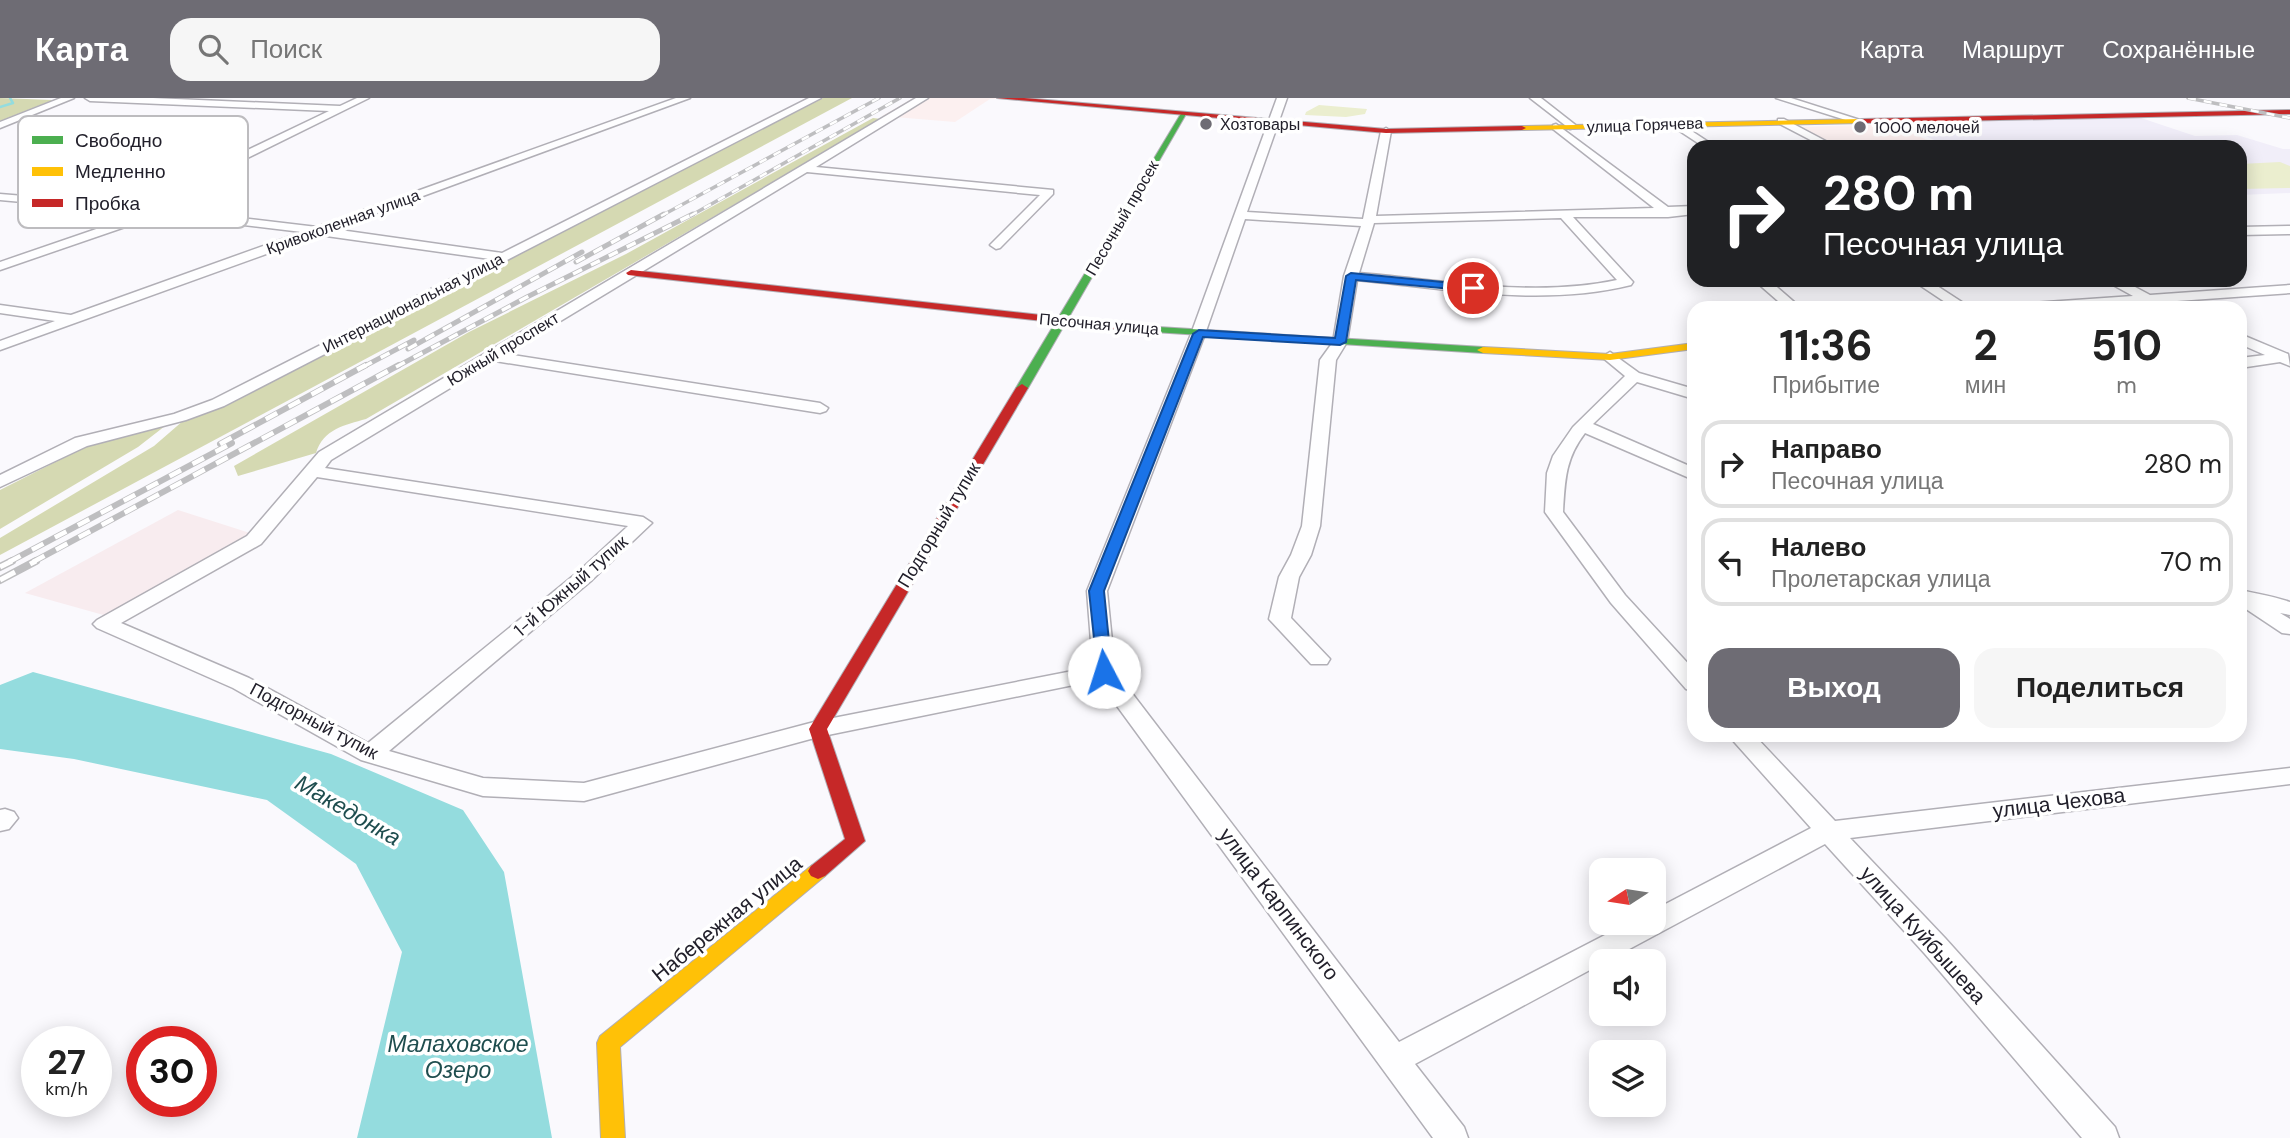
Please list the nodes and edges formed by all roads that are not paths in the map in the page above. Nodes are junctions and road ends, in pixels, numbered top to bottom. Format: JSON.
{"nodes":[{"id":1,"x":69,"y":98,"type":"edge"},
{"id":2,"x":90,"y":98,"type":"edge"},
{"id":3,"x":364,"y":98,"type":"edge"},
{"id":4,"x":685,"y":98,"type":"edge"},
{"id":5,"x":816,"y":98,"type":"edge"},
{"id":6,"x":923,"y":98,"type":"edge"},
{"id":7,"x":1000,"y":98,"type":"edge"},
{"id":8,"x":1282,"y":98,"type":"edge"},
{"id":9,"x":1535,"y":98,"type":"edge"},
{"id":10,"x":1781,"y":98,"type":"edge"},
{"id":11,"x":342,"y":109,"type":"junction"},
{"id":12,"x":2290,"y":112,"type":"edge"},
{"id":13,"x":1182,"y":114,"type":"junction"},
{"id":14,"x":23,"y":116,"type":"edge"},
{"id":15,"x":18,"y":118,"type":"edge"},
{"id":16,"x":1854,"y":120,"type":"junction"},
{"id":17,"x":1781,"y":121,"type":"junction"},
{"id":18,"x":1272,"y":122,"type":"junction"},
{"id":19,"x":1675,"y":124,"type":"junction"},
{"id":20,"x":0,"y":125,"type":"edge"},
{"id":21,"x":1556,"y":127,"type":"junction"},
{"id":22,"x":1573,"y":127,"type":"junction"},
{"id":23,"x":1387,"y":131,"type":"junction"},
{"id":24,"x":1700,"y":140,"type":"edge"},
{"id":25,"x":1818,"y":140,"type":"edge"},
{"id":26,"x":248,"y":154,"type":"edge"},
{"id":27,"x":806,"y":169,"type":"junction"},
{"id":28,"x":0,"y":197,"type":"edge"},
{"id":29,"x":18,"y":198,"type":"edge"},
{"id":30,"x":1687,"y":210,"type":"edge"},
{"id":31,"x":1663,"y":211,"type":"junction"},
{"id":32,"x":1564,"y":214,"type":"junction"},
{"id":33,"x":1240,"y":215,"type":"junction"},
{"id":34,"x":248,"y":221,"type":"edge"},
{"id":35,"x":1369,"y":221,"type":"junction"},
{"id":36,"x":1687,"y":221,"type":"edge"},
{"id":37,"x":111,"y":228,"type":"edge"},
{"id":38,"x":320,"y":230,"type":"junction"},
{"id":39,"x":2290,"y":230,"type":"edge"},
{"id":40,"x":2247,"y":231,"type":"edge"},
{"id":41,"x":996,"y":245,"type":"dead end"},
{"id":42,"x":502,"y":257,"type":"junction"},
{"id":43,"x":0,"y":266,"type":"edge"},
{"id":44,"x":631,"y":273,"type":"junction"},
{"id":45,"x":1351,"y":276,"type":"junction"},
{"id":46,"x":1768,"y":287,"type":"edge"},
{"id":47,"x":1930,"y":287,"type":"edge"},
{"id":48,"x":2125,"y":287,"type":"edge"},
{"id":49,"x":2290,"y":289,"type":"edge"},
{"id":50,"x":2146,"y":297,"type":"junction"},
{"id":51,"x":1786,"y":301,"type":"edge"},
{"id":52,"x":1953,"y":301,"type":"edge"},
{"id":53,"x":2099,"y":301,"type":"edge"},
{"id":54,"x":2155,"y":301,"type":"edge"},
{"id":55,"x":0,"y":309,"type":"edge"},
{"id":56,"x":71,"y":320,"type":"junction"},
{"id":57,"x":1060,"y":321,"type":"junction"},
{"id":58,"x":1199,"y":334,"type":"junction"},
{"id":59,"x":2247,"y":341,"type":"edge"},
{"id":60,"x":1340,"y":342,"type":"junction"},
{"id":61,"x":0,"y":346,"type":"edge"},
{"id":62,"x":1687,"y":347,"type":"edge"},
{"id":63,"x":492,"y":355,"type":"junction"},
{"id":64,"x":1610,"y":357,"type":"junction"},
{"id":65,"x":2287,"y":358,"type":"edge"},
{"id":66,"x":2247,"y":362,"type":"edge"},
{"id":67,"x":1634,"y":376,"type":"junction"},
{"id":68,"x":1687,"y":392,"type":"edge"},
{"id":69,"x":820,"y":408,"type":"dead end"},
{"id":70,"x":1583,"y":426,"type":"junction"},
{"id":71,"x":313,"y":471,"type":"junction"},
{"id":72,"x":1687,"y":472,"type":"edge"},
{"id":73,"x":0,"y":482,"type":"edge"},
{"id":74,"x":2247,"y":595,"type":"edge"},
{"id":75,"x":2247,"y":598,"type":"edge"},
{"id":76,"x":2290,"y":610,"type":"edge"},
{"id":77,"x":104,"y":624,"type":"joint"},
{"id":78,"x":2290,"y":628,"type":"edge"},
{"id":79,"x":1319,"y":659,"type":"dead end"},
{"id":80,"x":1104,"y":672,"type":"junction"},
{"id":81,"x":1687,"y":676,"type":"edge"},
{"id":82,"x":818,"y":729,"type":"junction"},
{"id":83,"x":1746,"y":742,"type":"edge"},
{"id":84,"x":370,"y":754,"type":"junction"},
{"id":85,"x":2290,"y":776,"type":"edge"},
{"id":86,"x":1827,"y":831,"type":"junction"},
{"id":87,"x":1394,"y":1060,"type":"junction"},
{"id":88,"x":613,"y":1138,"type":"edge"},
{"id":89,"x":1452,"y":1138,"type":"edge"},
{"id":90,"x":2103,"y":1138,"type":"edge"}],
"edges":[{"from":1,"to":14,"type":"street"},
{"from":2,"to":11,"type":"street"},
{"from":3,"to":11,"type":"street"},
{"from":4,"to":38,"type":"street","name":"Кривоколенная улица"},
{"from":5,"to":42,"type":"street","name":"Интернациональная улица"},
{"from":6,"to":27,"type":"street","name":"Южный проспект"},
{"from":7,"to":13,"type":"street","name":"улица Горячева"},
{"from":8,"to":18,"type":"street"},
{"from":9,"to":22,"type":"street"},
{"from":10,"to":16,"type":"street"},
{"from":11,"to":26,"type":"street"},
{"from":12,"to":16,"type":"street","name":"улица Горячева"},
{"from":13,"to":18,"type":"street","name":"улица Горячева"},
{"from":13,"to":57,"type":"street","name":"Песочный просек"},
{"from":15,"to":20,"type":"street"},
{"from":16,"to":17,"type":"street","name":"улица Горячева"},
{"from":17,"to":19,"type":"street","name":"улица Горячева"},
{"from":17,"to":25,"type":"street"},
{"from":18,"to":23,"type":"street","name":"улица Горячева"},
{"from":18,"to":33,"type":"street"},
{"from":19,"to":22,"type":"street","name":"улица Горячева"},
{"from":19,"to":24,"type":"street"},
{"from":21,"to":22,"type":"street","name":"улица Горячева"},
{"from":21,"to":23,"type":"street","name":"улица Горячева"},
{"from":21,"to":31,"type":"street"},
{"from":23,"to":35,"type":"street"},
{"from":27,"to":41,"type":"street"},
{"from":27,"to":44,"type":"street","name":"Южный проспект"},
{"from":28,"to":29,"type":"street"},
{"from":30,"to":31,"type":"street"},
{"from":31,"to":32,"type":"street"},
{"from":31,"to":36,"type":"street"},
{"from":32,"to":35,"type":"street"},
{"from":32,"to":45,"type":"street"},
{"from":33,"to":35,"type":"street"},
{"from":33,"to":58,"type":"street"},
{"from":34,"to":38,"type":"street"},
{"from":35,"to":45,"type":"street"},
{"from":37,"to":43,"type":"street"},
{"from":38,"to":42,"type":"street"},
{"from":38,"to":56,"type":"street","name":"Кривоколенная улица"},
{"from":39,"to":40,"type":"street"},
{"from":42,"to":73,"type":"street","name":"Интернациональная улица"},
{"from":44,"to":57,"type":"street","name":"Песочная улица"},
{"from":44,"to":63,"type":"street","name":"Южный проспект"},
{"from":45,"to":60,"type":"street"},
{"from":46,"to":51,"type":"street"},
{"from":47,"to":52,"type":"street"},
{"from":48,"to":50,"type":"street"},
{"from":49,"to":50,"type":"street"},
{"from":50,"to":53,"type":"street"},
{"from":50,"to":54,"type":"street"},
{"from":55,"to":56,"type":"street"},
{"from":56,"to":61,"type":"street","name":"Кривоколенная улица"},
{"from":57,"to":58,"type":"street","name":"Песочная улица"},
{"from":57,"to":82,"type":"street","name":"Подгорный тупик"},
{"from":58,"to":60,"type":"street","name":"Песочная улица"},
{"from":58,"to":80,"type":"street"},
{"from":59,"to":65,"type":"street"},
{"from":60,"to":64,"type":"street","name":"Песочная улица"},
{"from":60,"to":79,"type":"street"},
{"from":62,"to":64,"type":"street","name":"Песочная улица"},
{"from":63,"to":69,"type":"street"},
{"from":63,"to":71,"type":"street","name":"Южный проспект"},
{"from":64,"to":67,"type":"street"},
{"from":65,"to":66,"type":"street"},
{"from":67,"to":68,"type":"street"},
{"from":67,"to":70,"type":"street"},
{"from":70,"to":72,"type":"street"},
{"from":70,"to":81,"type":"street"},
{"from":71,"to":77,"type":"street","name":"Южный проспект"},
{"from":71,"to":84,"type":"street","name":"1-й Южный тупик"},
{"from":74,"to":76,"type":"street"},
{"from":75,"to":78,"type":"street"},
{"from":77,"to":84,"type":"street","name":"Подгорный тупик"},
{"from":80,"to":82,"type":"street","name":"Подгорный тупик"},
{"from":80,"to":87,"type":"street","name":"улица Карпинского"},
{"from":82,"to":84,"type":"street","name":"Подгорный тупик"},
{"from":82,"to":88,"type":"street","name":"Набережная улица"},
{"from":83,"to":86,"type":"street","name":"улица Куйбышева"},
{"from":85,"to":86,"type":"street","name":"улица Чехова"},
{"from":86,"to":87,"type":"street"},
{"from":86,"to":90,"type":"street","name":"улица Куйбышева"},
{"from":87,"to":89,"type":"street","name":"улица Карпинского"}]}
